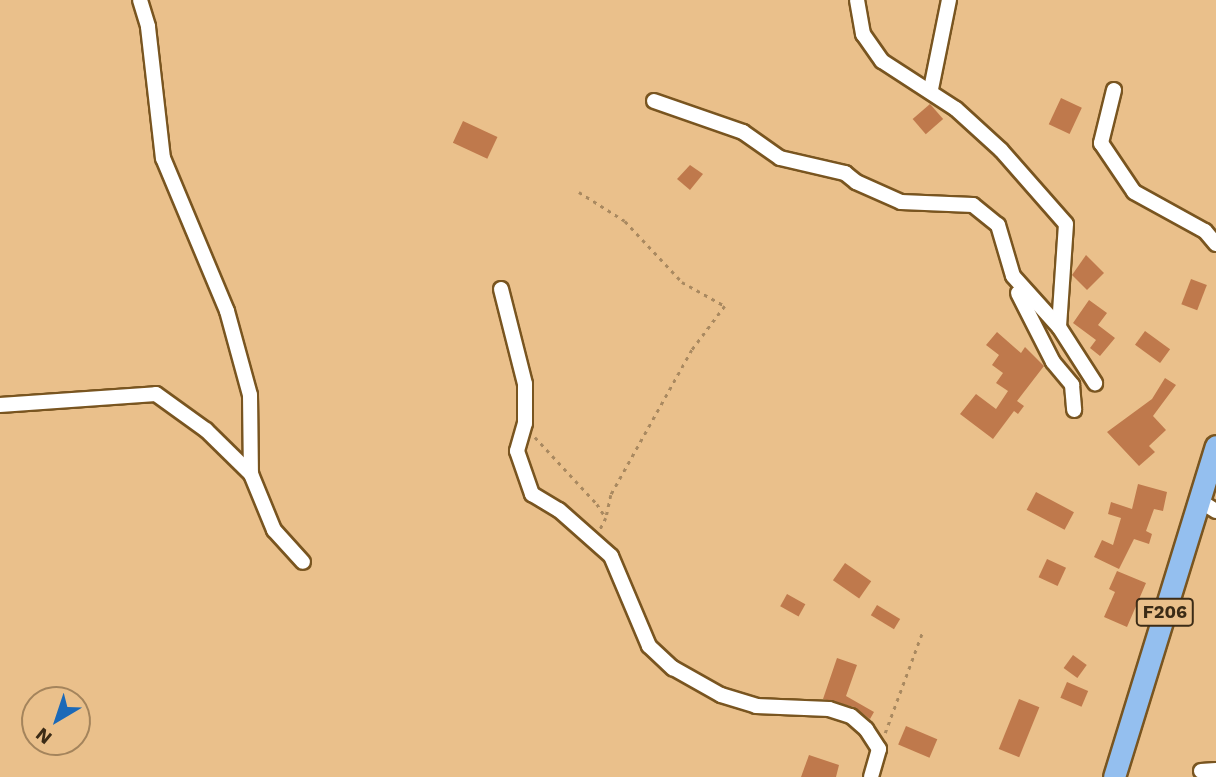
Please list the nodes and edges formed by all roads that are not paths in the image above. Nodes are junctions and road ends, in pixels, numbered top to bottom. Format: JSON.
{"nodes":[{"id":1,"x":140,"y":0,"type":"edge"},
{"id":2,"x":857,"y":0,"type":"edge"},
{"id":3,"x":948,"y":0,"type":"edge"},
{"id":4,"x":931,"y":89,"type":"junction"},
{"id":5,"x":1114,"y":90,"type":"dead end"},
{"id":6,"x":654,"y":101,"type":"dead end"},
{"id":7,"x":1216,"y":244,"type":"edge"},
{"id":8,"x":1007,"y":261,"type":"junction"},
{"id":9,"x":501,"y":289,"type":"dead end"},
{"id":10,"x":1059,"y":327,"type":"junction"},
{"id":11,"x":1095,"y":383,"type":"dead end"},
{"id":12,"x":0,"y":405,"type":"edge"},
{"id":13,"x":1074,"y":410,"type":"dead end"},
{"id":14,"x":1216,"y":446,"type":"edge"},
{"id":15,"x":251,"y":474,"type":"junction"},
{"id":16,"x":1208,"y":506,"type":"edge"},
{"id":17,"x":303,"y":562,"type":"dead end"},
{"id":18,"x":871,"y":777,"type":"edge"},
{"id":19,"x":1114,"y":777,"type":"edge"}],
"edges":[{"from":1,"to":15,"type":"street"},
{"from":2,"to":4,"type":"street"},
{"from":3,"to":4,"type":"street"},
{"from":4,"to":10,"type":"street"},
{"from":5,"to":7,"type":"street"},
{"from":6,"to":8,"type":"street"},
{"from":8,"to":10,"type":"street"},
{"from":8,"to":13,"type":"street"},
{"from":9,"to":18,"type":"street"},
{"from":10,"to":11,"type":"street"},
{"from":12,"to":15,"type":"street"},
{"from":14,"to":16,"type":"main road","number":"F206"},
{"from":15,"to":17,"type":"street"},
{"from":16,"to":19,"type":"main road","number":"F206"}]}
